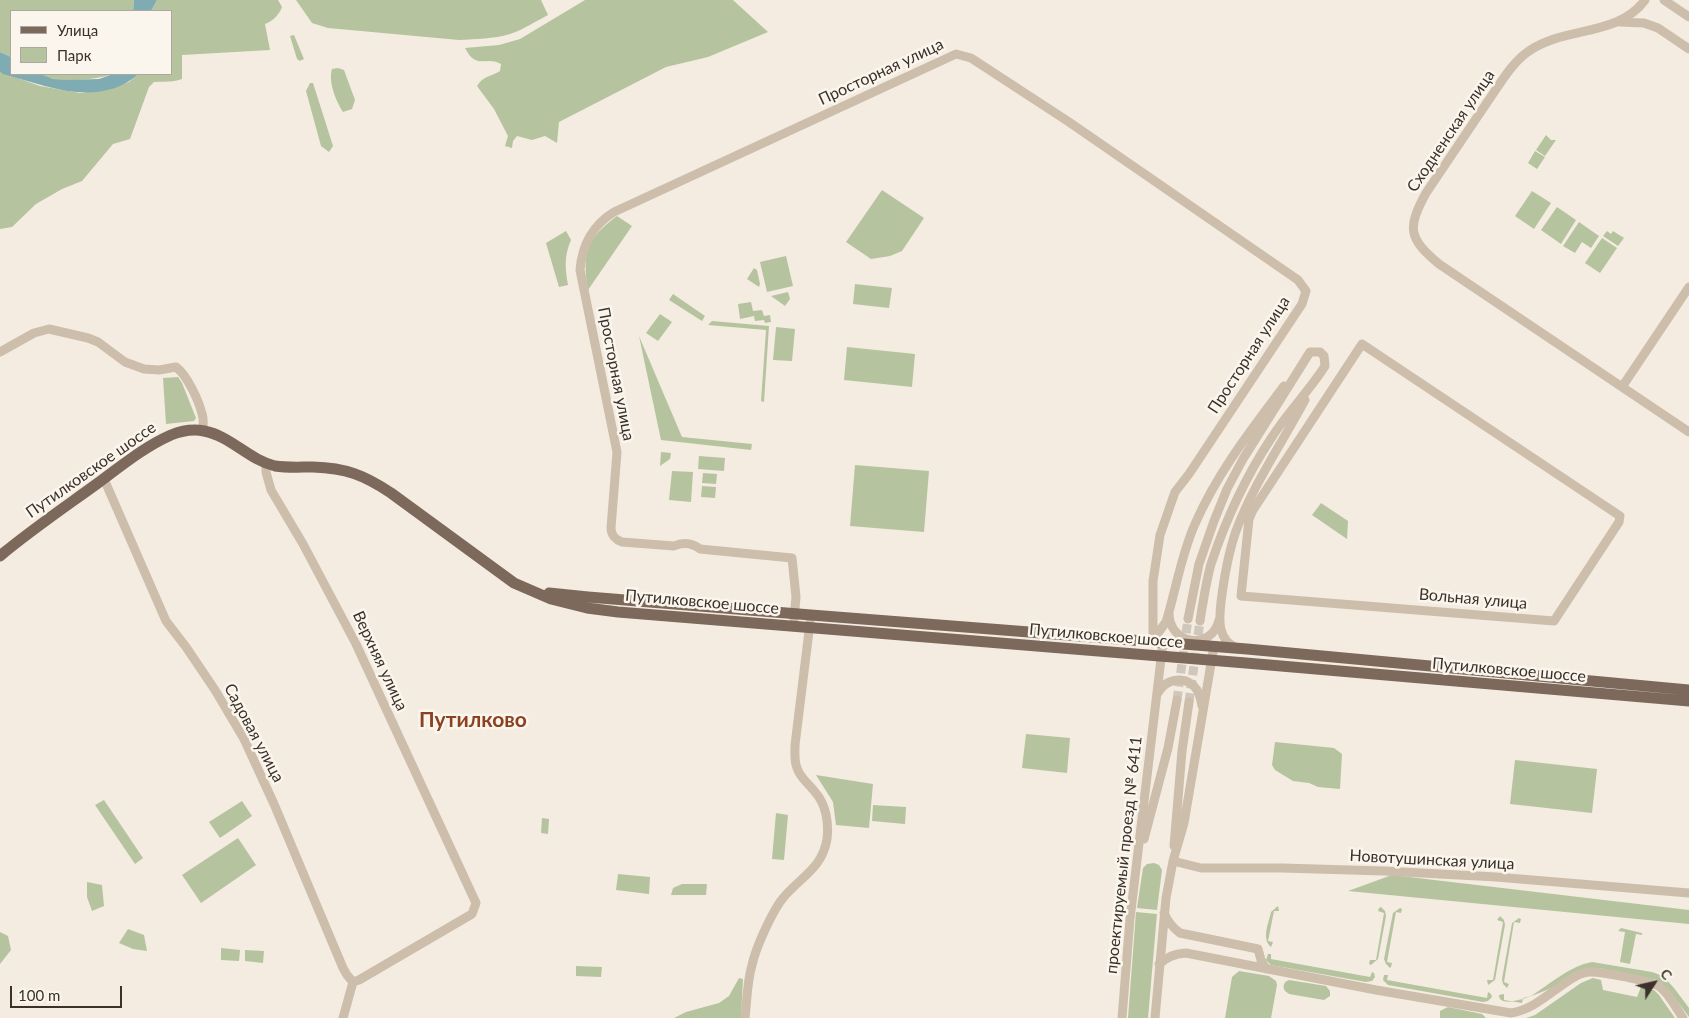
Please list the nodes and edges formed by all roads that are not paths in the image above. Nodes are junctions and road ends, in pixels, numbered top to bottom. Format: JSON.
{"nodes":[{"id":1,"x":1645,"y":0,"type":"edge"},
{"id":2,"x":1664,"y":0,"type":"edge"},
{"id":3,"x":1689,"y":17,"type":"edge"},
{"id":4,"x":1620,"y":22,"type":"junction"},
{"id":5,"x":1689,"y":49,"type":"edge"},
{"id":6,"x":1689,"y":287,"type":"edge"},
{"id":7,"x":1362,"y":344,"type":"joint"},
{"id":8,"x":0,"y":352,"type":"edge"},
{"id":9,"x":1302,"y":362,"type":"junction"},
{"id":10,"x":1323,"y":369,"type":"junction"},
{"id":11,"x":1622,"y":387,"type":"junction"},
{"id":12,"x":203,"y":430,"type":"junction"},
{"id":13,"x":1689,"y":432,"type":"edge"},
{"id":14,"x":266,"y":463,"type":"junction"},
{"id":15,"x":104,"y":479,"type":"junction"},
{"id":16,"x":0,"y":556,"type":"edge"},
{"id":17,"x":523,"y":588,"type":"junction"},
{"id":18,"x":1170,"y":610,"type":"junction"},
{"id":19,"x":794,"y":614,"type":"junction"},
{"id":20,"x":810,"y":615,"type":"junction"},
{"id":21,"x":1188,"y":618,"type":"tunnel mouth"},
{"id":22,"x":1220,"y":618,"type":"junction"},
{"id":23,"x":1200,"y":621,"type":"tunnel mouth"},
{"id":24,"x":794,"y":626,"type":"junction"},
{"id":25,"x":809,"y":628,"type":"junction"},
{"id":26,"x":1154,"y":641,"type":"junction"},
{"id":27,"x":1214,"y":646,"type":"junction"},
{"id":28,"x":1237,"y":648,"type":"junction"},
{"id":29,"x":1162,"y":656,"type":"junction"},
{"id":30,"x":1213,"y":661,"type":"junction"},
{"id":31,"x":1689,"y":690,"type":"edge"},
{"id":32,"x":1157,"y":695,"type":"junction"},
{"id":33,"x":1177,"y":700,"type":"tunnel mouth"},
{"id":34,"x":1689,"y":701,"type":"edge"},
{"id":35,"x":1189,"y":702,"type":"tunnel mouth"},
{"id":36,"x":1203,"y":711,"type":"junction"},
{"id":37,"x":1173,"y":865,"type":"junction"},
{"id":38,"x":1136,"y":869,"type":"junction"},
{"id":39,"x":1689,"y":893,"type":"edge"},
{"id":40,"x":1164,"y":914,"type":"junction"},
{"id":41,"x":1159,"y":964,"type":"junction"},
{"id":42,"x":1266,"y":969,"type":"junction"},
{"id":43,"x":353,"y":982,"type":"junction"},
{"id":44,"x":343,"y":1018,"type":"edge"},
{"id":45,"x":746,"y":1018,"type":"edge"},
{"id":46,"x":1122,"y":1018,"type":"edge"},
{"id":47,"x":1156,"y":1018,"type":"edge"},
{"id":48,"x":1683,"y":1018,"type":"edge"}],
"edges":[{"from":1,"to":4,"type":"street","name":"Сходненская улица"},
{"from":2,"to":3,"type":"street"},
{"from":4,"to":5,"type":"street"},
{"from":4,"to":11,"type":"street","name":"Сходненская улица"},
{"from":6,"to":11,"type":"street"},
{"from":7,"to":7,"type":"street","name":"Вольная улица"},
{"from":8,"to":12,"type":"street"},
{"from":9,"to":10,"type":"street"},
{"from":9,"to":18,"type":"street"},
{"from":9,"to":21,"type":"street"},
{"from":10,"to":22,"type":"street"},
{"from":10,"to":23,"type":"street"},
{"from":11,"to":13,"type":"street","name":"Сходненская улица"},
{"from":12,"to":14,"type":"main road","name":"Путилковское шоссе"},
{"from":12,"to":15,"type":"main road","name":"Путилковское шоссе"},
{"from":14,"to":17,"type":"main road","name":"Путилковское шоссе"},
{"from":14,"to":43,"type":"street","name":"Верхняя улица"},
{"from":15,"to":16,"type":"main road","name":"Путилковское шоссе"},
{"from":15,"to":43,"type":"street","name":"Садовая улица"},
{"from":17,"to":19,"type":"main road","name":"Путилковское шоссе"},
{"from":17,"to":24,"type":"main road","name":"Путилковское шоссе"},
{"from":18,"to":22,"type":"street"},
{"from":18,"to":26,"type":"street"},
{"from":19,"to":20,"type":"main road","name":"Путилковское шоссе"},
{"from":19,"to":24,"type":"street","name":"Просторная улица"},
{"from":19,"to":26,"type":"street","name":"Просторная улица"},
{"from":20,"to":25,"type":"street"},
{"from":20,"to":26,"type":"main road","name":"Путилковское шоссе"},
{"from":22,"to":28,"type":"street"},
{"from":24,"to":25,"type":"main road","name":"Путилковское шоссе"},
{"from":25,"to":29,"type":"main road","name":"Путилковское шоссе"},
{"from":25,"to":45,"type":"street"},
{"from":26,"to":27,"type":"main road","name":"Путилковское шоссе"},
{"from":26,"to":29,"type":"street","name":"проектируемый проезд № 6411"},
{"from":27,"to":28,"type":"main road","name":"Путилковское шоссе"},
{"from":27,"to":30,"type":"street"},
{"from":28,"to":31,"type":"main road","name":"Путилковское шоссе"},
{"from":29,"to":30,"type":"main road","name":"Путилковское шоссе"},
{"from":29,"to":32,"type":"street","name":"проектируемый проезд № 6411"},
{"from":30,"to":34,"type":"main road","name":"Путилковское шоссе"},
{"from":30,"to":36,"type":"street"},
{"from":32,"to":36,"type":"street"},
{"from":32,"to":38,"type":"street","name":"проектируемый проезд № 6411"},
{"from":33,"to":38,"type":"street"},
{"from":35,"to":37,"type":"street"},
{"from":36,"to":37,"type":"street"},
{"from":37,"to":39,"type":"street","name":"Новотушинская улица"},
{"from":37,"to":40,"type":"street"},
{"from":38,"to":46,"type":"street","name":"проектируемый проезд № 6411"},
{"from":40,"to":41,"type":"street"},
{"from":40,"to":42,"type":"street"},
{"from":41,"to":42,"type":"street"},
{"from":41,"to":47,"type":"street"},
{"from":42,"to":48,"type":"street"},
{"from":43,"to":44,"type":"street"}]}
